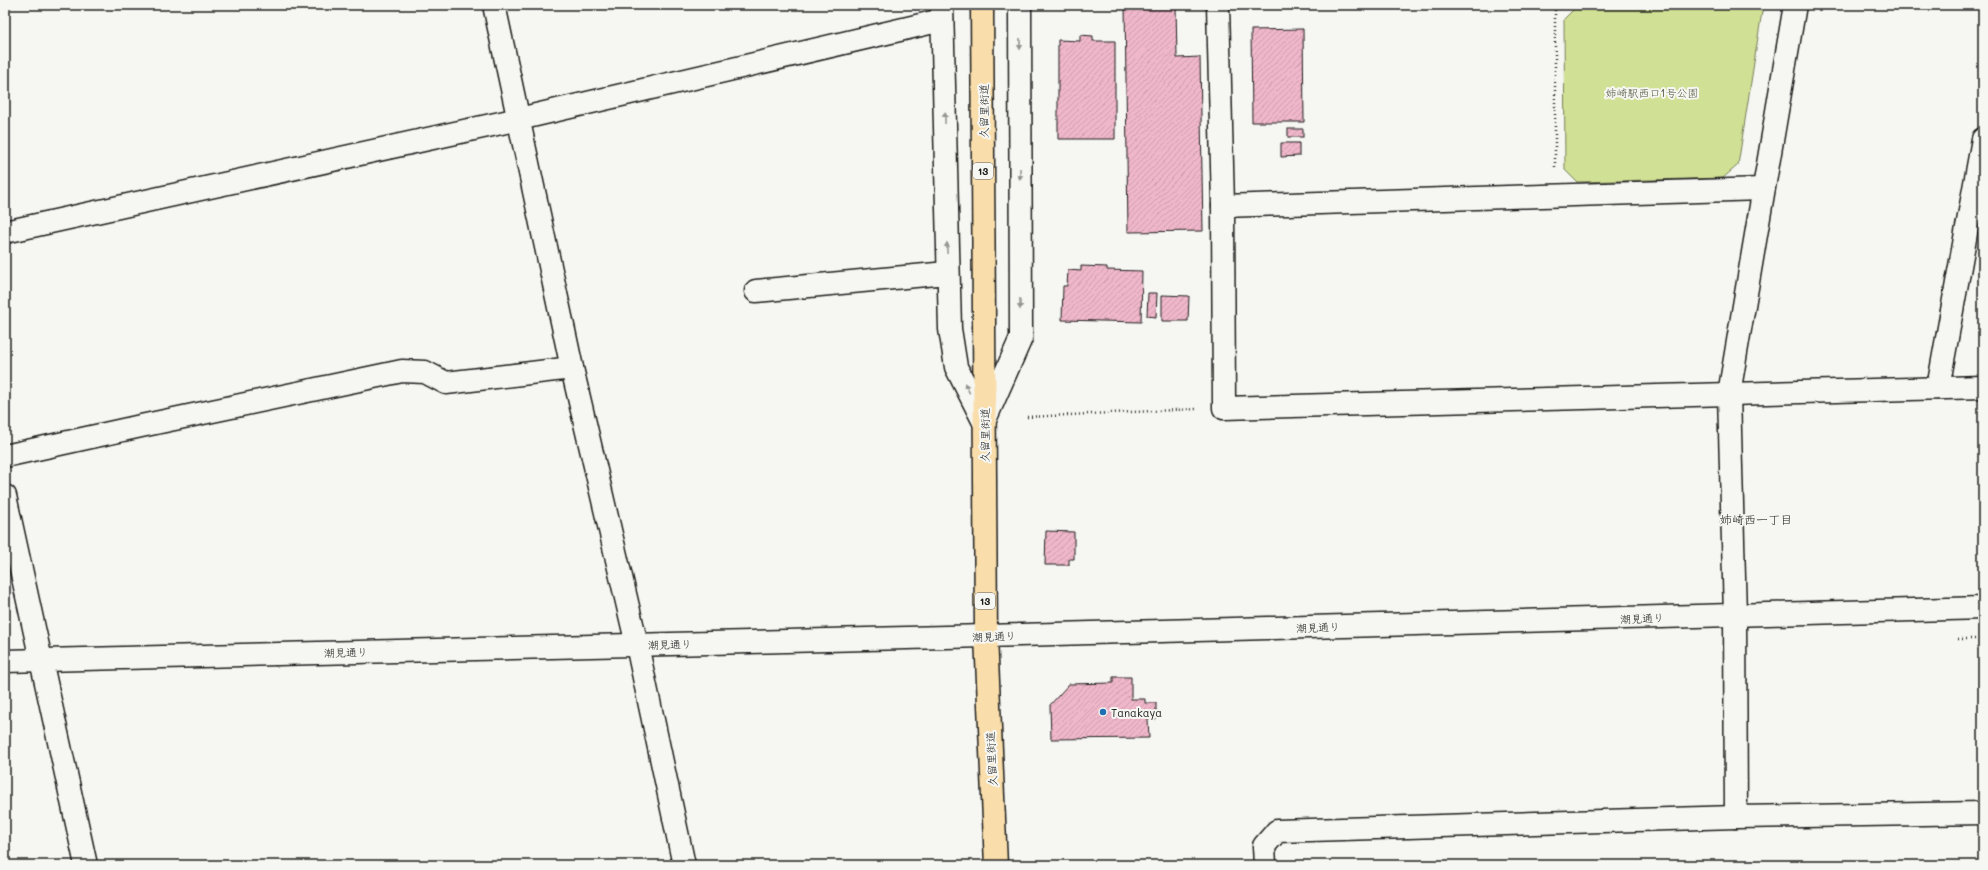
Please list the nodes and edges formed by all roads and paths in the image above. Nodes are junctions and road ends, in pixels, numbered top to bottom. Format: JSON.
{"nodes":[{"id":1,"x":494,"y":5,"type":"edge"},
{"id":2,"x":982,"y":5,"type":"edge"},
{"id":3,"x":1020,"y":5,"type":"edge"},
{"id":4,"x":1218,"y":5,"type":"edge"},
{"id":5,"x":1555,"y":5,"type":"edge"},
{"id":6,"x":1795,"y":5,"type":"edge"},
{"id":7,"x":942,"y":12,"type":"edge"},
{"id":8,"x":519,"y":119,"type":"junction"},
{"id":9,"x":1983,"y":139,"type":"edge"},
{"id":10,"x":1762,"y":189,"type":"junction"},
{"id":11,"x":1555,"y":196,"type":"junction"},
{"id":12,"x":1223,"y":206,"type":"junction"},
{"id":13,"x":5,"y":232,"type":"edge"},
{"id":14,"x":947,"y":273,"type":"junction"},
{"id":15,"x":756,"y":290,"type":"dead end"},
{"id":16,"x":572,"y":368,"type":"junction"},
{"id":17,"x":1983,"y":387,"type":"edge"},
{"id":18,"x":1938,"y":388,"type":"junction"},
{"id":19,"x":1729,"y":394,"type":"junction"},
{"id":20,"x":1224,"y":408,"type":"junction"},
{"id":21,"x":1027,"y":416,"type":"dead end"},
{"id":22,"x":984,"y":422,"type":"junction"},
{"id":23,"x":5,"y":456,"type":"edge"},
{"id":24,"x":5,"y":496,"type":"edge"},
{"id":25,"x":1983,"y":608,"type":"edge"},
{"id":26,"x":1735,"y":615,"type":"junction"},
{"id":27,"x":986,"y":636,"type":"junction"},
{"id":28,"x":636,"y":645,"type":"junction"},
{"id":29,"x":42,"y":660,"type":"junction"},
{"id":30,"x":5,"y":661,"type":"edge"},
{"id":31,"x":1983,"y":813,"type":"edge"},
{"id":32,"x":1736,"y":817,"type":"junction"},
{"id":33,"x":86,"y":865,"type":"edge"},
{"id":34,"x":684,"y":865,"type":"edge"},
{"id":35,"x":996,"y":865,"type":"edge"},
{"id":36,"x":1265,"y":865,"type":"edge"}],
"edges":[{"from":1,"to":8,"type":"street"},
{"from":2,"to":22,"type":"main road","name":"久留里街道","number":"13"},
{"from":3,"to":22,"type":"street","one_way":true},
{"from":4,"to":12,"type":"street"},
{"from":5,"to":11,"type":"path"},
{"from":6,"to":10,"type":"street"},
{"from":7,"to":8,"type":"street"},
{"from":14,"to":7,"type":"street","one_way":true},
{"from":8,"to":13,"type":"street"},
{"from":8,"to":16,"type":"street"},
{"from":9,"to":18,"type":"street"},
{"from":10,"to":11,"type":"street"},
{"from":10,"to":19,"type":"street"},
{"from":11,"to":12,"type":"street"},
{"from":12,"to":20,"type":"street"},
{"from":14,"to":15,"type":"street"},
{"from":22,"to":14,"type":"street","one_way":true},
{"from":16,"to":23,"type":"street"},
{"from":16,"to":28,"type":"street"},
{"from":17,"to":18,"type":"street"},
{"from":18,"to":19,"type":"street"},
{"from":19,"to":20,"type":"street"},
{"from":19,"to":26,"type":"street"},
{"from":20,"to":21,"type":"path"},
{"from":22,"to":27,"type":"main road","name":"久留里街道","number":"13"},
{"from":24,"to":29,"type":"street"},
{"from":25,"to":26,"type":"street","name":"潮見通り"},
{"from":26,"to":27,"type":"street","name":"潮見通り"},
{"from":26,"to":32,"type":"street"},
{"from":27,"to":28,"type":"street","name":"潮見通り"},
{"from":27,"to":35,"type":"main road","name":"久留里街道","number":"13"},
{"from":28,"to":29,"type":"street","name":"潮見通り"},
{"from":28,"to":34,"type":"street"},
{"from":29,"to":30,"type":"street","name":"潮見通り"},
{"from":29,"to":33,"type":"street"},
{"from":31,"to":32,"type":"street"},
{"from":32,"to":36,"type":"street"}]}
